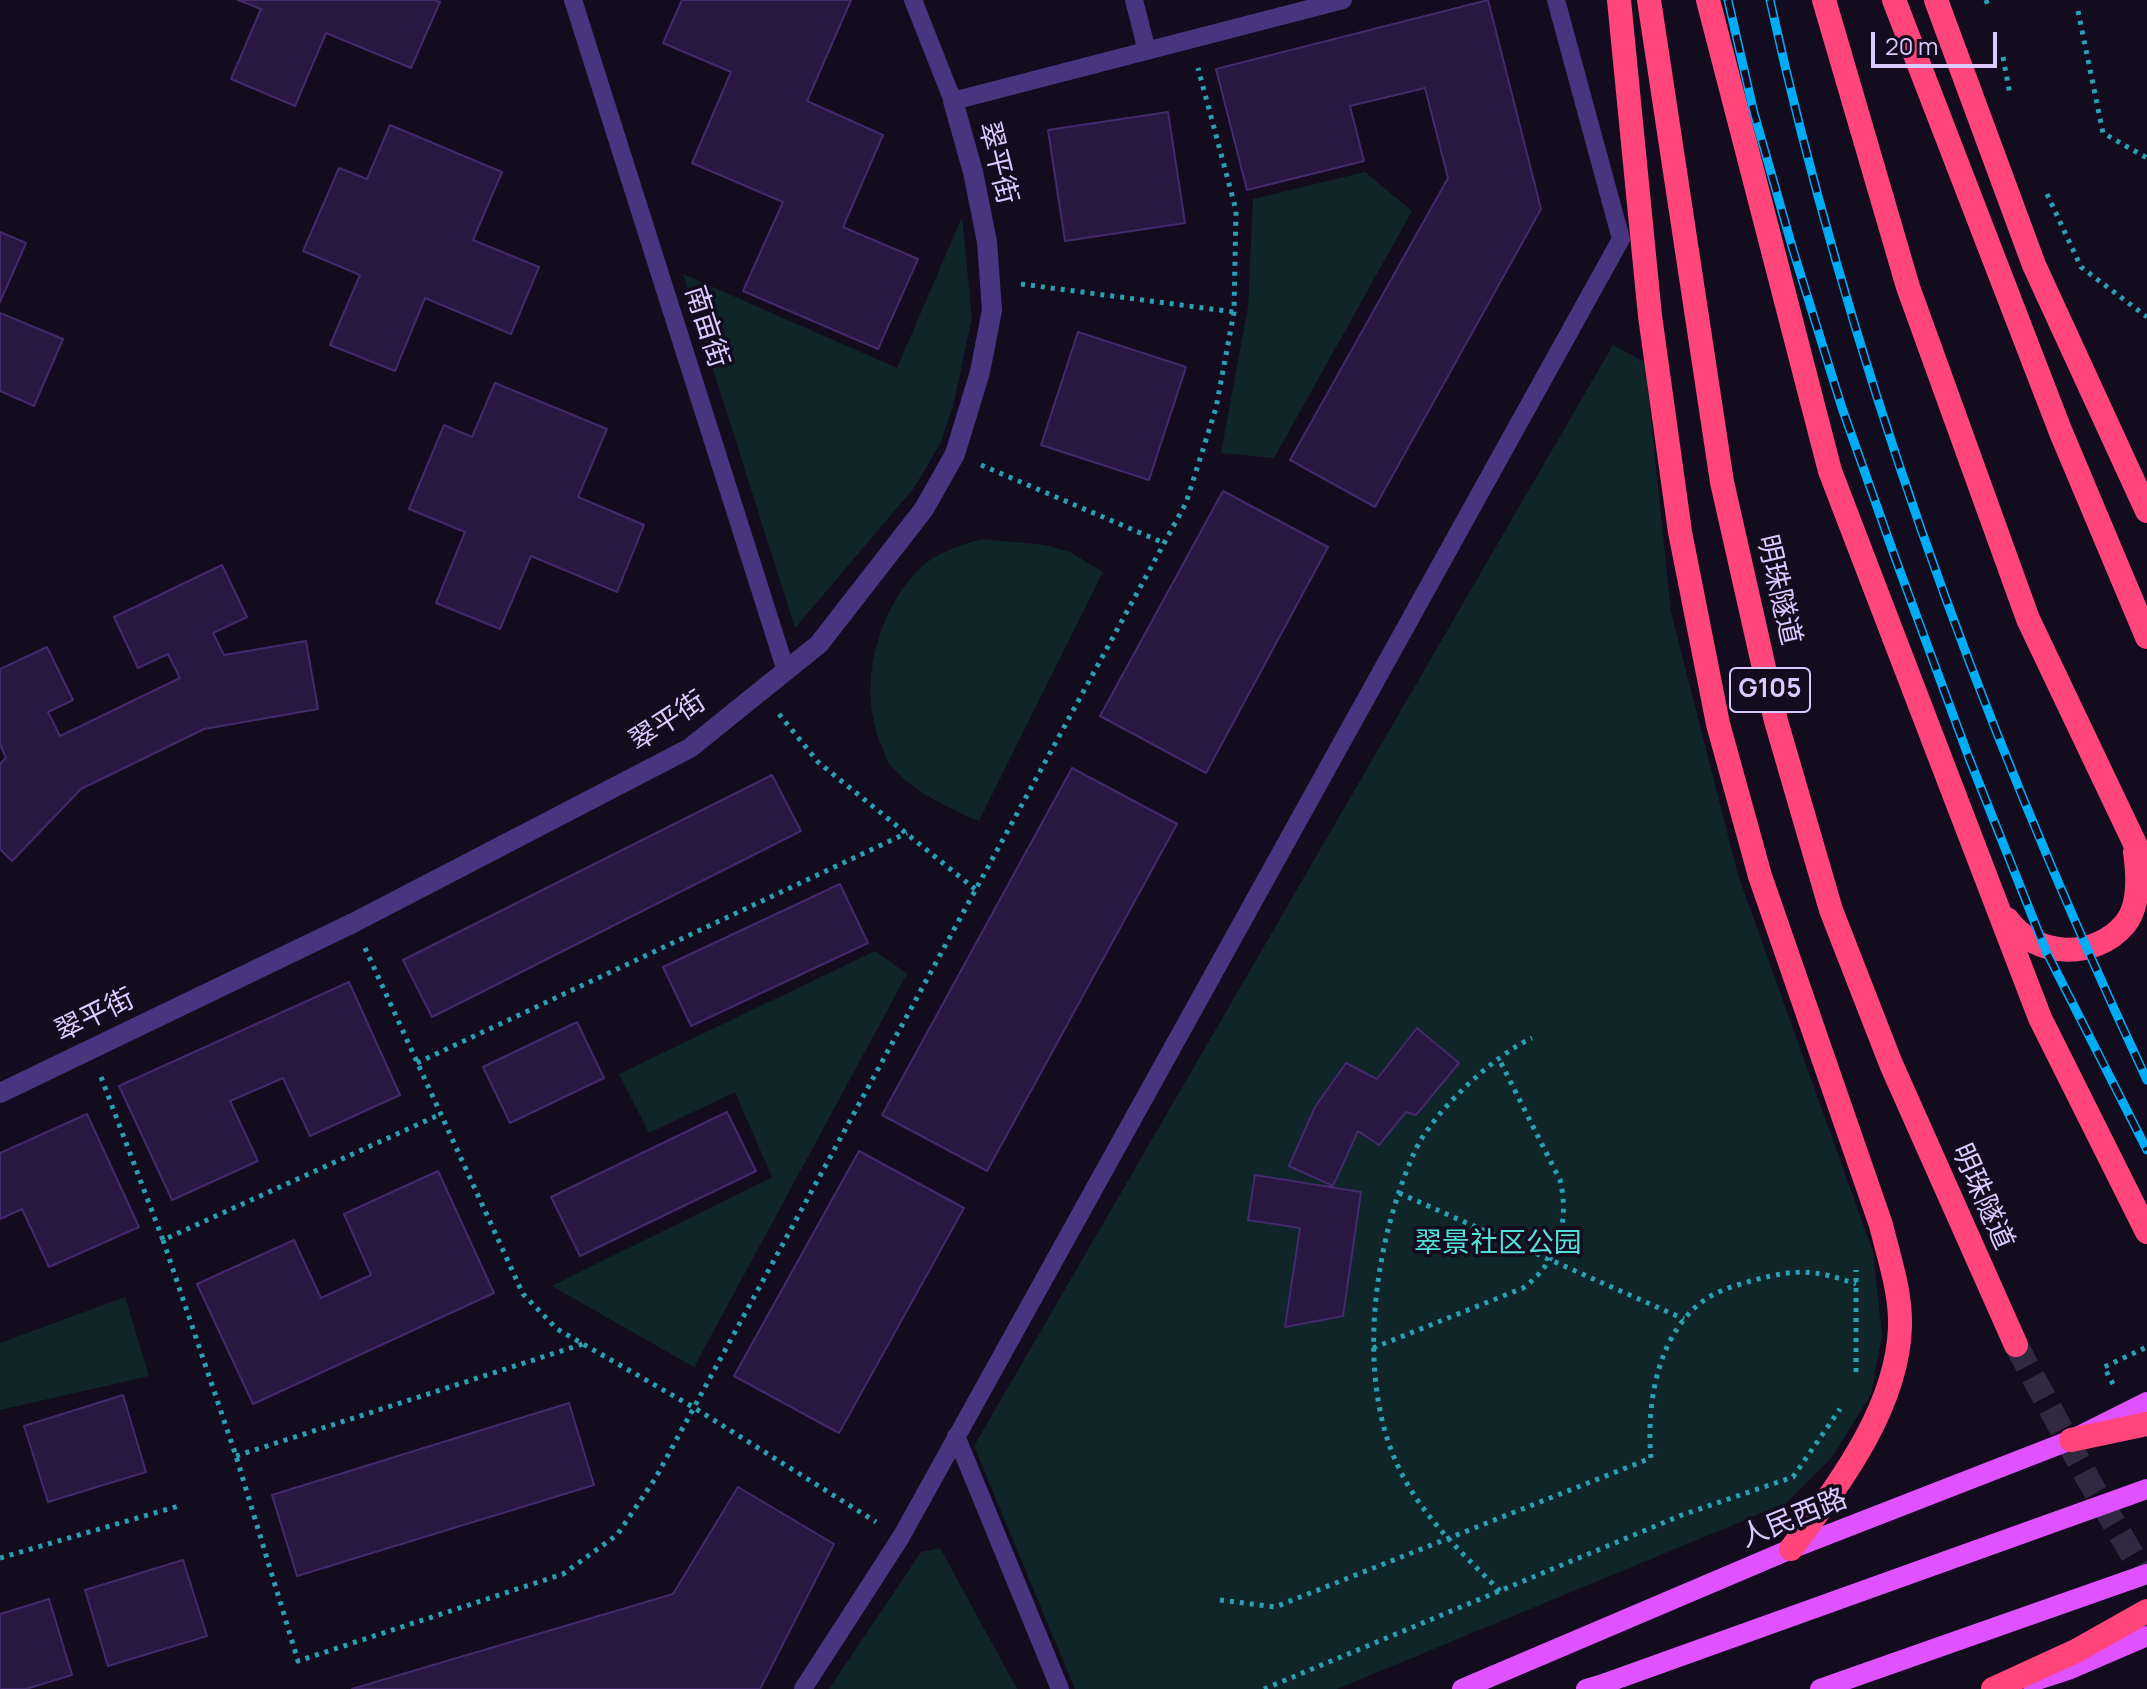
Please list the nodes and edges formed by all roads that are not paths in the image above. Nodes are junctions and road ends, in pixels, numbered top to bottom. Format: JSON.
{"nodes":[{"id":1,"x":573,"y":0,"type":"edge"},
{"id":2,"x":913,"y":0,"type":"edge"},
{"id":3,"x":1134,"y":0,"type":"edge"},
{"id":4,"x":1343,"y":0,"type":"edge"},
{"id":5,"x":1556,"y":0,"type":"edge"},
{"id":6,"x":1619,"y":0,"type":"edge"},
{"id":7,"x":1649,"y":0,"type":"edge"},
{"id":8,"x":1708,"y":0,"type":"edge"},
{"id":9,"x":1824,"y":0,"type":"edge"},
{"id":10,"x":1894,"y":0,"type":"edge"},
{"id":11,"x":1936,"y":0,"type":"edge"},
{"id":12,"x":1147,"y":51,"type":"junction"},
{"id":13,"x":953,"y":101,"type":"junction"},
{"id":14,"x":2147,"y":511,"type":"edge"},
{"id":15,"x":2147,"y":637,"type":"edge"},
{"id":16,"x":786,"y":671,"type":"junction"},
{"id":17,"x":2134,"y":842,"type":"junction"},
{"id":18,"x":2147,"y":869,"type":"edge"},
{"id":19,"x":1996,"y":904,"type":"junction"},
{"id":20,"x":0,"y":1093,"type":"edge"},
{"id":21,"x":2147,"y":1232,"type":"edge"},
{"id":22,"x":2016,"y":1345,"type":"tunnel mouth"},
{"id":23,"x":2147,"y":1402,"type":"edge"},
{"id":24,"x":2147,"y":1424,"type":"edge"},
{"id":25,"x":956,"y":1436,"type":"junction"},
{"id":26,"x":2071,"y":1440,"type":"junction"},
{"id":27,"x":2147,"y":1489,"type":"edge"},
{"id":28,"x":1791,"y":1549,"type":"junction"},
{"id":29,"x":2147,"y":1574,"type":"edge"},
{"id":30,"x":2147,"y":1611,"type":"edge"},
{"id":31,"x":2147,"y":1636,"type":"edge"},
{"id":32,"x":1596,"y":1686,"type":"edge"},
{"id":33,"x":803,"y":1689,"type":"edge"},
{"id":34,"x":1060,"y":1689,"type":"edge"},
{"id":35,"x":1462,"y":1689,"type":"edge"},
{"id":36,"x":1820,"y":1689,"type":"edge"},
{"id":37,"x":1993,"y":1689,"type":"edge"},
{"id":38,"x":2008,"y":1689,"type":"edge"}],
"edges":[{"from":1,"to":16,"type":"lane","name":"南亩街"},
{"from":2,"to":13,"type":"lane"},
{"from":3,"to":12,"type":"lane"},
{"from":4,"to":12,"type":"lane"},
{"from":5,"to":25,"type":"lane"},
{"from":6,"to":28,"type":"highway"},
{"from":7,"to":22,"type":"highway","name":"明珠隧道","number":"G105"},
{"from":8,"to":19,"type":"highway"},
{"from":9,"to":17,"type":"highway"},
{"from":10,"to":15,"type":"highway"},
{"from":11,"to":14,"type":"highway"},
{"from":12,"to":13,"type":"lane"},
{"from":13,"to":16,"type":"street","name":"翠平街"},
{"from":16,"to":20,"type":"street","name":"翠平街"},
{"from":17,"to":18,"type":"highway"},
{"from":17,"to":19,"type":"highway"},
{"from":19,"to":21,"type":"highway"},
{"from":23,"to":26,"type":"main road","name":"人民西路"},
{"from":24,"to":26,"type":"highway"},
{"from":25,"to":33,"type":"lane"},
{"from":25,"to":34,"type":"lane"},
{"from":26,"to":28,"type":"main road","name":"人民西路"},
{"from":27,"to":32,"type":"main road","bridge":true},
{"from":28,"to":35,"type":"main road","name":"人民西路"},
{"from":29,"to":36,"type":"main road","bridge":true},
{"from":30,"to":37,"type":"highway"},
{"from":31,"to":38,"type":"main road"}]}
